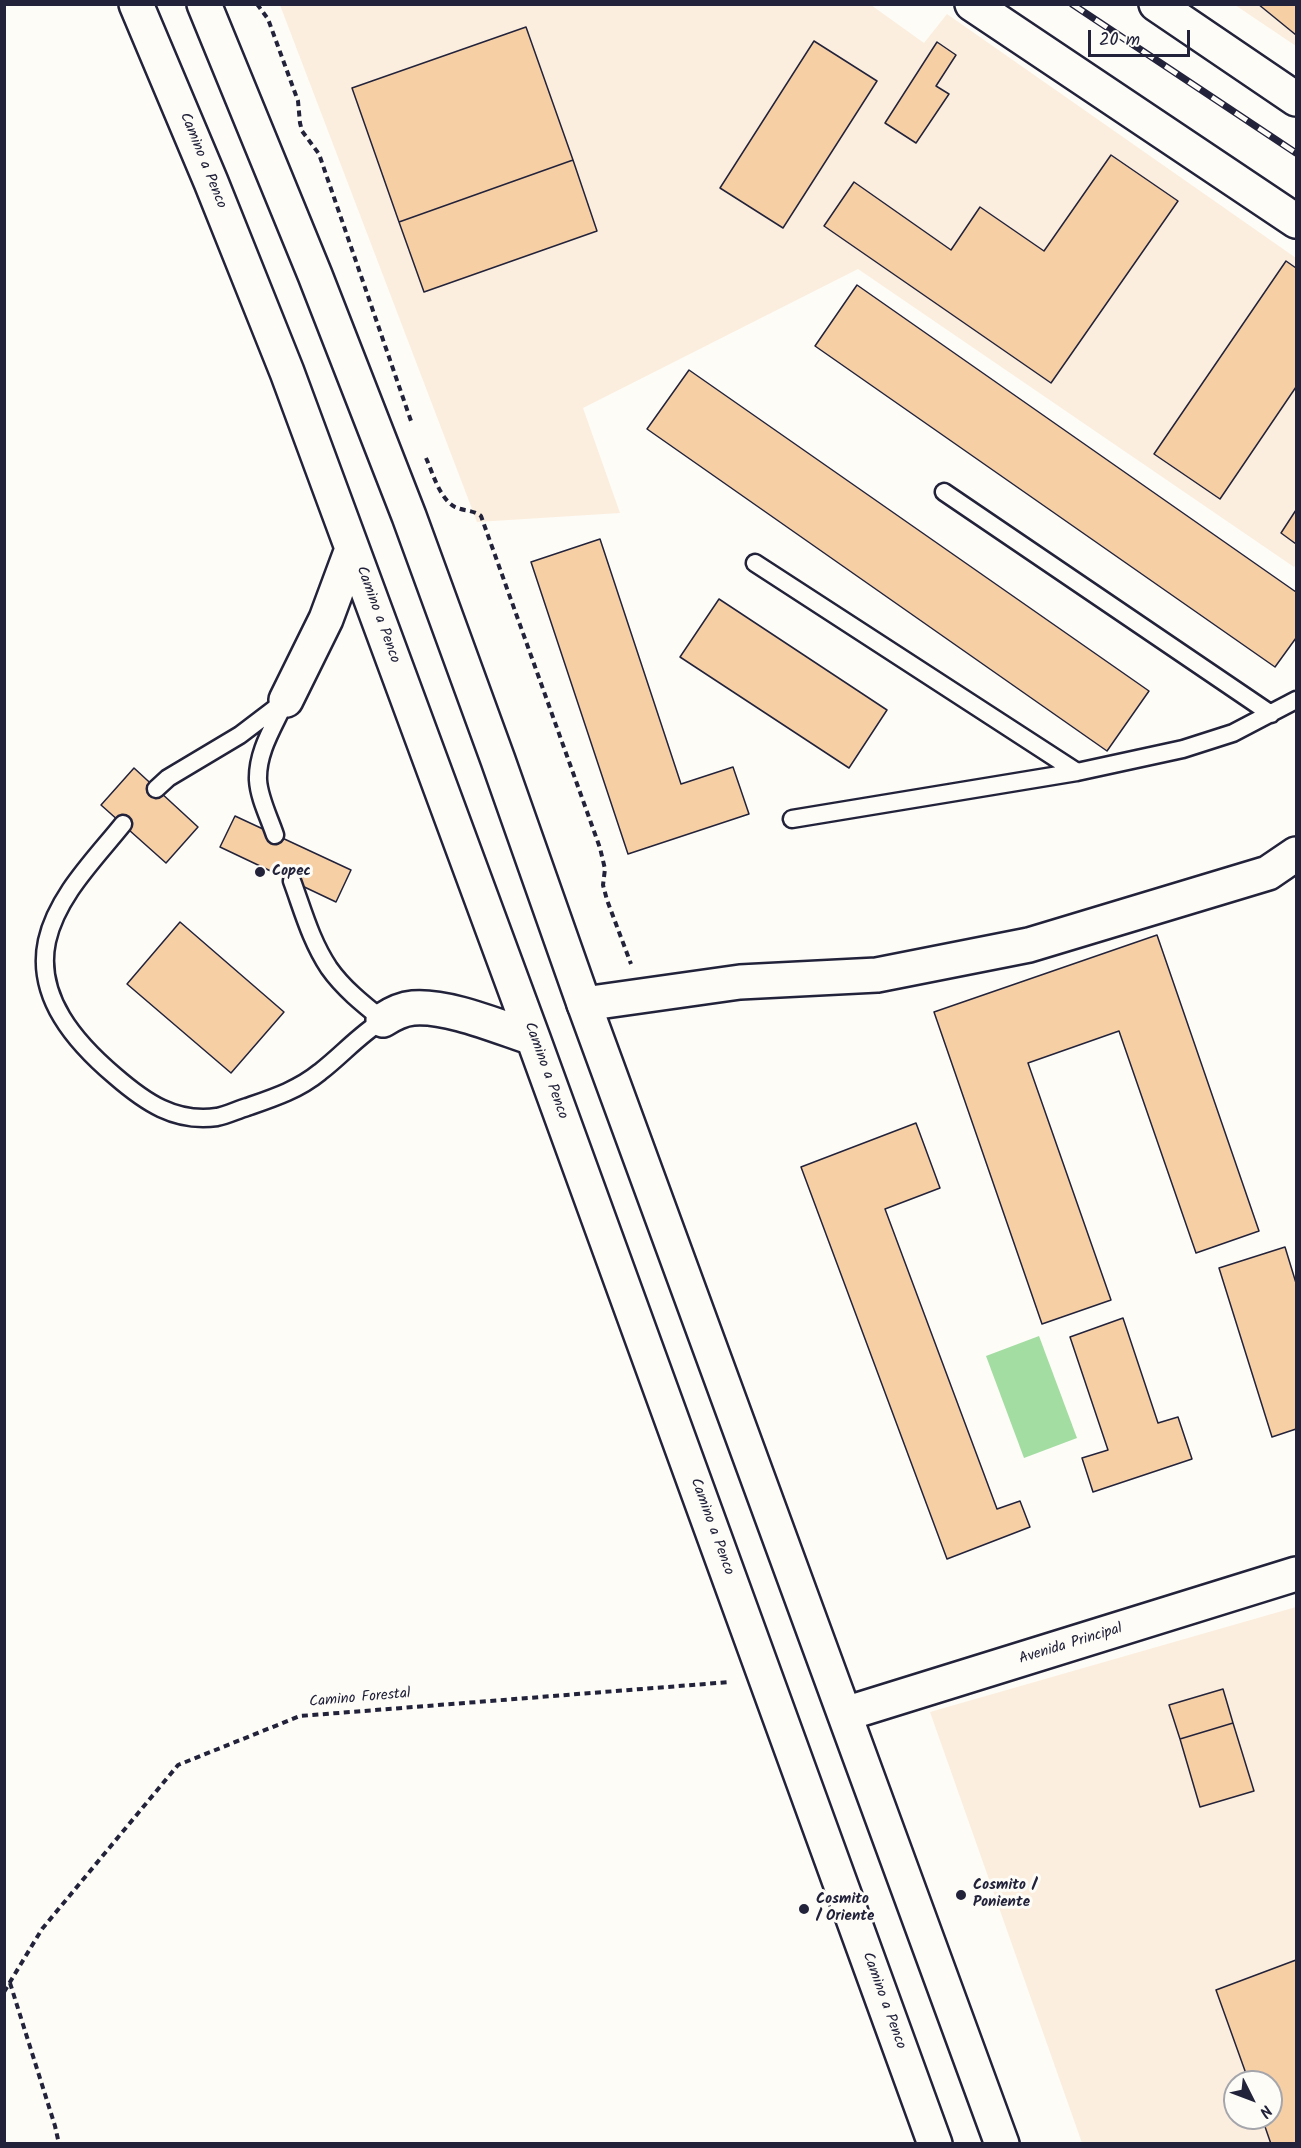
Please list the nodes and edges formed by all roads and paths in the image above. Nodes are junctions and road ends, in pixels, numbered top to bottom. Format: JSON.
{"nodes":[{"id":1,"x":136,"y":4,"type":"edge"},
{"id":2,"x":204,"y":4,"type":"edge"},
{"id":3,"x":257,"y":4,"type":"edge"},
{"id":4,"x":972,"y":4,"type":"edge"},
{"id":5,"x":1156,"y":4,"type":"edge"},
{"id":6,"x":1296,"y":99,"type":"edge"},
{"id":7,"x":1296,"y":220,"type":"edge"},
{"id":8,"x":414,"y":428,"type":"dead end"},
{"id":9,"x":422,"y":448,"type":"dead end"},
{"id":10,"x":944,"y":492,"type":"dead end"},
{"id":11,"x":352,"y":549,"type":"junction"},
{"id":12,"x":754,"y":564,"type":"dead end"},
{"id":13,"x":285,"y":700,"type":"junction"},
{"id":14,"x":1296,"y":700,"type":"edge"},
{"id":15,"x":1271,"y":714,"type":"junction"},
{"id":16,"x":1077,"y":772,"type":"junction"},
{"id":17,"x":156,"y":789,"type":"dead end"},
{"id":18,"x":792,"y":819,"type":"dead end"},
{"id":19,"x":123,"y":824,"type":"dead end"},
{"id":20,"x":275,"y":835,"type":"dead end"},
{"id":21,"x":1296,"y":855,"type":"edge"},
{"id":22,"x":292,"y":881,"type":"dead end"},
{"id":23,"x":643,"y":996,"type":"junction"},
{"id":24,"x":584,"y":1004,"type":"junction"},
{"id":25,"x":383,"y":1020,"type":"junction"},
{"id":26,"x":532,"y":1038,"type":"junction"},
{"id":27,"x":1296,"y":1574,"type":"edge"},
{"id":28,"x":767,"y":1679,"type":"junction"},
{"id":29,"x":845,"y":1714,"type":"junction"},
{"id":30,"x":10,"y":1983,"type":"junction"},
{"id":31,"x":4,"y":1992,"type":"edge"},
{"id":32,"x":59,"y":2144,"type":"edge"},
{"id":33,"x":935,"y":2144,"type":"edge"},
{"id":34,"x":1002,"y":2144,"type":"edge"}],
"edges":[{"from":1,"to":11,"type":"main road","name":"Camino a Penco"},
{"from":2,"to":24,"type":"main road"},
{"from":3,"to":8,"type":"path"},
{"from":4,"to":7,"type":"main road"},
{"from":5,"to":6,"type":"main road"},
{"from":9,"to":23,"type":"path"},
{"from":10,"to":15,"type":"lane"},
{"from":11,"to":13,"type":"main road"},
{"from":11,"to":26,"type":"main road","name":"Camino a Penco"},
{"from":12,"to":16,"type":"lane"},
{"from":13,"to":17,"type":"lane"},
{"from":13,"to":20,"type":"lane"},
{"from":14,"to":15,"type":"lane"},
{"from":15,"to":16,"type":"lane"},
{"from":16,"to":18,"type":"lane"},
{"from":19,"to":25,"type":"lane"},
{"from":21,"to":23,"type":"main road"},
{"from":22,"to":25,"type":"lane"},
{"from":23,"to":24,"type":"main road"},
{"from":24,"to":29,"type":"main road"},
{"from":25,"to":26,"type":"main road"},
{"from":26,"to":28,"type":"main road","name":"Camino a Penco"},
{"from":27,"to":29,"type":"main road","name":"Avenida Principal"},
{"from":28,"to":30,"type":"path","name":"Camino Forestal"},
{"from":28,"to":33,"type":"main road","name":"Camino a Penco"},
{"from":29,"to":34,"type":"main road"},
{"from":30,"to":31,"type":"path","name":"Camino Forestal"},
{"from":30,"to":32,"type":"path"}]}
